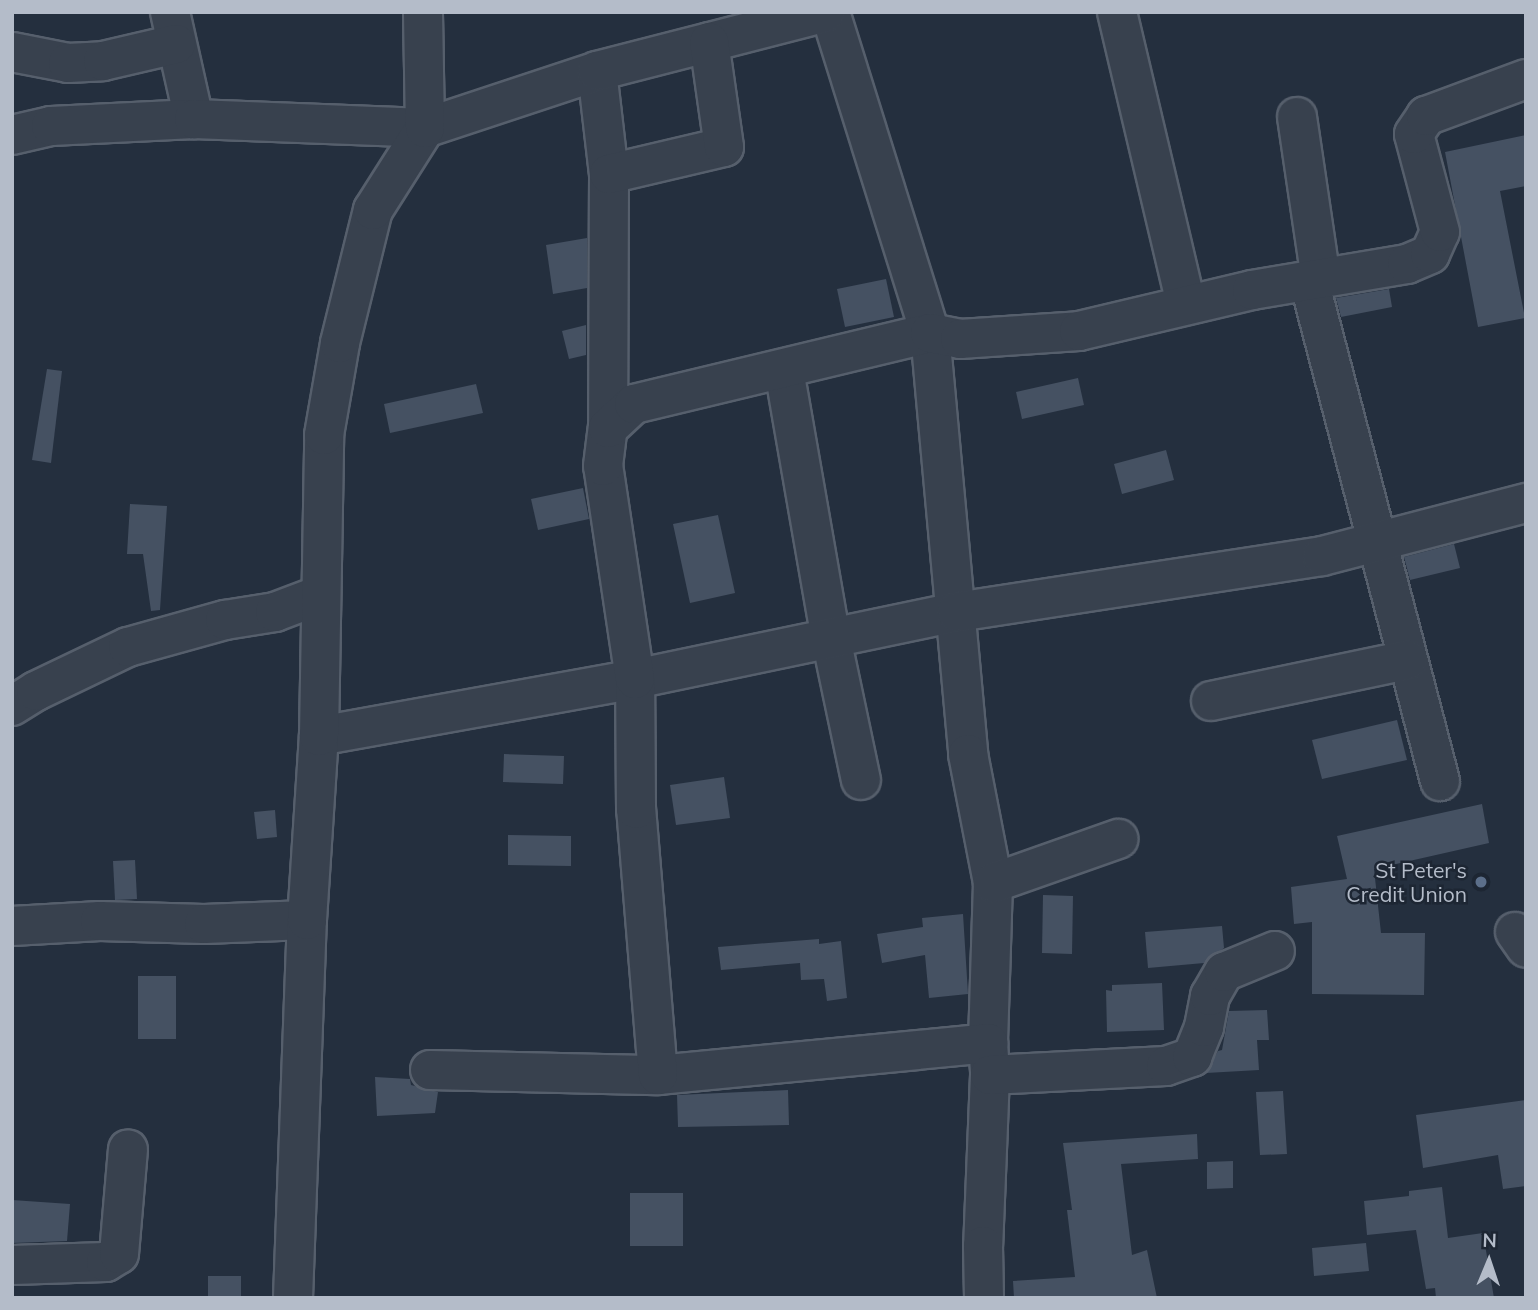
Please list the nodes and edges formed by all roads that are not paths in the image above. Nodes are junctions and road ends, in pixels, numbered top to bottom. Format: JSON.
{"nodes":[{"id":1,"x":423,"y":12,"type":"edge"},
{"id":2,"x":828,"y":12,"type":"edge"},
{"id":3,"x":1117,"y":12,"type":"edge"},
{"id":4,"x":173,"y":28,"type":"edge"},
{"id":5,"x":709,"y":42,"type":"junction"},
{"id":6,"x":12,"y":52,"type":"edge"},
{"id":7,"x":597,"y":71,"type":"junction"},
{"id":8,"x":1526,"y":79,"type":"edge"},
{"id":9,"x":1297,"y":117,"type":"dead end"},
{"id":10,"x":194,"y":119,"type":"junction"},
{"id":11,"x":425,"y":128,"type":"junction"},
{"id":12,"x":12,"y":135,"type":"edge"},
{"id":13,"x":609,"y":174,"type":"junction"},
{"id":14,"x":1315,"y":280,"type":"junction"},
{"id":15,"x":1186,"y":305,"type":"junction"},
{"id":16,"x":930,"y":333,"type":"junction"},
{"id":17,"x":784,"y":370,"type":"junction"},
{"id":18,"x":608,"y":428,"type":"junction"},
{"id":19,"x":1526,"y":503,"type":"edge"},
{"id":20,"x":1377,"y":544,"type":"junction"},
{"id":21,"x":320,"y":596,"type":"junction"},
{"id":22,"x":957,"y":612,"type":"junction"},
{"id":23,"x":831,"y":638,"type":"junction"},
{"id":24,"x":1408,"y":660,"type":"junction"},
{"id":25,"x":635,"y":679,"type":"junction"},
{"id":26,"x":1211,"y":701,"type":"dead end"},
{"id":27,"x":12,"y":706,"type":"edge"},
{"id":28,"x":319,"y":736,"type":"junction"},
{"id":29,"x":861,"y":780,"type":"dead end"},
{"id":30,"x":1440,"y":781,"type":"dead end"},
{"id":31,"x":1118,"y":839,"type":"dead end"},
{"id":32,"x":993,"y":883,"type":"junction"},
{"id":33,"x":307,"y":920,"type":"junction"},
{"id":34,"x":12,"y":926,"type":"edge"},
{"id":35,"x":1275,"y":951,"type":"dead end"},
{"id":36,"x":989,"y":1059,"type":"junction"},
{"id":37,"x":430,"y":1070,"type":"dead end"},
{"id":38,"x":658,"y":1074,"type":"junction"},
{"id":39,"x":128,"y":1149,"type":"dead end"},
{"id":40,"x":12,"y":1265,"type":"edge"},
{"id":41,"x":293,"y":1298,"type":"edge"},
{"id":42,"x":984,"y":1298,"type":"edge"}],
"edges":[{"from":1,"to":11,"type":"street"},
{"from":2,"to":5,"type":"street"},
{"from":2,"to":16,"type":"street"},
{"from":3,"to":15,"type":"street"},
{"from":4,"to":6,"type":"street"},
{"from":4,"to":10,"type":"street"},
{"from":5,"to":7,"type":"street"},
{"from":5,"to":13,"type":"street"},
{"from":7,"to":11,"type":"street"},
{"from":7,"to":13,"type":"street"},
{"from":8,"to":14,"type":"street"},
{"from":9,"to":14,"type":"street"},
{"from":10,"to":11,"type":"street"},
{"from":10,"to":12,"type":"street"},
{"from":11,"to":21,"type":"street"},
{"from":13,"to":18,"type":"street"},
{"from":14,"to":15,"type":"street"},
{"from":14,"to":20,"type":"street"},
{"from":15,"to":16,"type":"street"},
{"from":16,"to":17,"type":"street"},
{"from":16,"to":22,"type":"street"},
{"from":17,"to":18,"type":"street"},
{"from":17,"to":23,"type":"street"},
{"from":18,"to":25,"type":"street"},
{"from":19,"to":20,"type":"street"},
{"from":20,"to":22,"type":"street"},
{"from":20,"to":24,"type":"street"},
{"from":21,"to":27,"type":"street"},
{"from":21,"to":28,"type":"street"},
{"from":22,"to":23,"type":"street"},
{"from":22,"to":32,"type":"street"},
{"from":23,"to":25,"type":"street"},
{"from":23,"to":29,"type":"street"},
{"from":24,"to":26,"type":"street"},
{"from":24,"to":30,"type":"street"},
{"from":25,"to":28,"type":"street"},
{"from":25,"to":38,"type":"street"},
{"from":28,"to":33,"type":"street"},
{"from":31,"to":32,"type":"street"},
{"from":32,"to":36,"type":"street"},
{"from":33,"to":34,"type":"street"},
{"from":33,"to":41,"type":"street"},
{"from":35,"to":36,"type":"street"},
{"from":36,"to":38,"type":"street"},
{"from":36,"to":42,"type":"street"},
{"from":37,"to":38,"type":"street"},
{"from":39,"to":40,"type":"street"}]}
